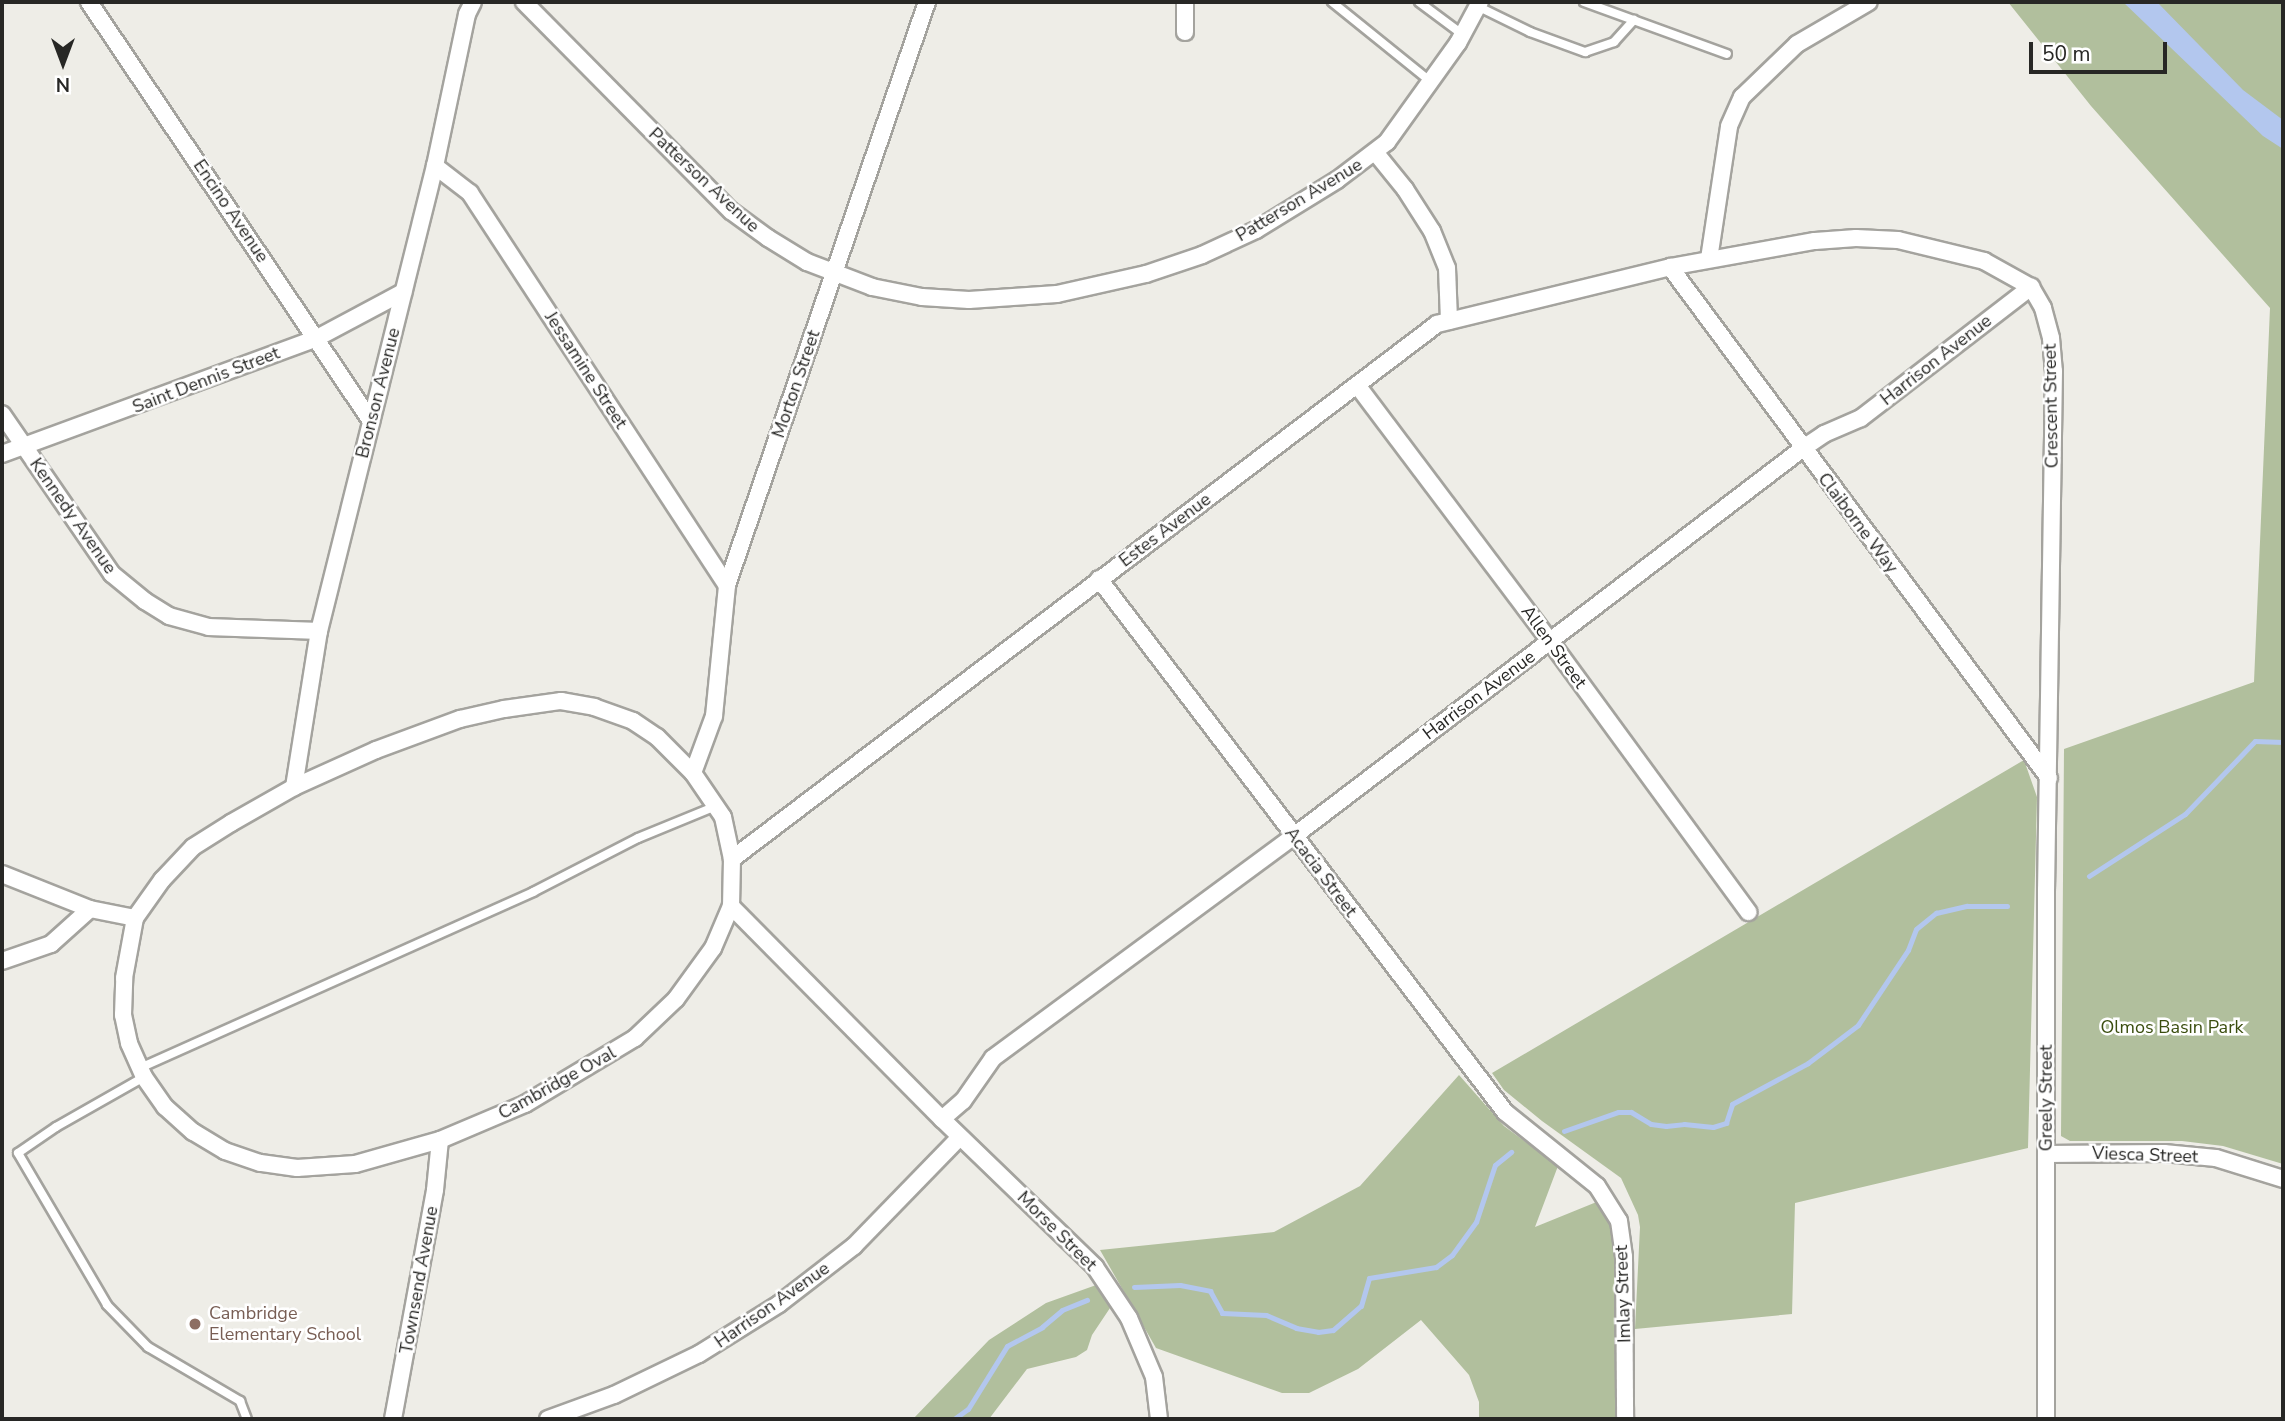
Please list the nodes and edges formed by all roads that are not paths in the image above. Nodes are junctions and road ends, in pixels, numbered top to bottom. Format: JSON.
{"nodes":[{"id":1,"x":89,"y":2,"type":"edge"},
{"id":2,"x":473,"y":2,"type":"edge"},
{"id":3,"x":524,"y":2,"type":"edge"},
{"id":4,"x":927,"y":2,"type":"edge"},
{"id":5,"x":1185,"y":2,"type":"edge"},
{"id":6,"x":1332,"y":2,"type":"edge"},
{"id":7,"x":1419,"y":2,"type":"edge"},
{"id":8,"x":1584,"y":2,"type":"edge"},
{"id":9,"x":1869,"y":2,"type":"edge"},
{"id":10,"x":1479,"y":4,"type":"edge"},
{"id":11,"x":1634,"y":20,"type":"junction"},
{"id":12,"x":1185,"y":32,"type":"dead end"},
{"id":13,"x":1462,"y":34,"type":"junction"},
{"id":14,"x":1727,"y":54,"type":"dead end"},
{"id":15,"x":1432,"y":82,"type":"junction"},
{"id":16,"x":1375,"y":152,"type":"junction"},
{"id":17,"x":435,"y":166,"type":"junction"},
{"id":18,"x":1709,"y":259,"type":"junction"},
{"id":19,"x":1670,"y":267,"type":"junction"},
{"id":20,"x":833,"y":274,"type":"junction"},
{"id":21,"x":2031,"y":287,"type":"junction"},
{"id":22,"x":403,"y":292,"type":"junction"},
{"id":23,"x":1449,"y":321,"type":"junction"},
{"id":24,"x":317,"y":338,"type":"junction"},
{"id":25,"x":1357,"y":385,"type":"junction"},
{"id":26,"x":2,"y":414,"type":"edge"},
{"id":27,"x":371,"y":421,"type":"junction"},
{"id":28,"x":24,"y":446,"type":"junction"},
{"id":29,"x":1802,"y":449,"type":"junction"},
{"id":30,"x":2,"y":454,"type":"edge"},
{"id":31,"x":1100,"y":579,"type":"junction"},
{"id":32,"x":727,"y":585,"type":"junction"},
{"id":33,"x":319,"y":631,"type":"junction"},
{"id":34,"x":1550,"y":641,"type":"junction"},
{"id":35,"x":693,"y":773,"type":"junction"},
{"id":36,"x":2049,"y":778,"type":"junction"},
{"id":37,"x":294,"y":787,"type":"junction"},
{"id":38,"x":716,"y":806,"type":"junction"},
{"id":39,"x":1294,"y":836,"type":"junction"},
{"id":40,"x":732,"y":859,"type":"junction"},
{"id":41,"x":2,"y":874,"type":"edge"},
{"id":42,"x":731,"y":906,"type":"junction"},
{"id":43,"x":90,"y":909,"type":"junction"},
{"id":44,"x":1748,"y":912,"type":"dead end"},
{"id":45,"x":135,"y":918,"type":"junction"},
{"id":46,"x":2,"y":961,"type":"edge"},
{"id":47,"x":142,"y":1072,"type":"junction"},
{"id":48,"x":942,"y":1119,"type":"junction"},
{"id":49,"x":960,"y":1137,"type":"junction"},
{"id":50,"x":440,"y":1140,"type":"junction"},
{"id":51,"x":1557,"y":1152,"type":"joint"},
{"id":52,"x":2046,"y":1154,"type":"junction"},
{"id":53,"x":2283,"y":1179,"type":"edge"},
{"id":54,"x":247,"y":1419,"type":"edge"},
{"id":55,"x":393,"y":1419,"type":"edge"},
{"id":56,"x":548,"y":1419,"type":"edge"},
{"id":57,"x":1159,"y":1419,"type":"edge"},
{"id":58,"x":1625,"y":1419,"type":"edge"},
{"id":59,"x":2046,"y":1419,"type":"edge"}],
"edges":[{"from":1,"to":24,"type":"street","name":"Encino Avenue"},
{"from":2,"to":17,"type":"street","name":"Bronson Avenue"},
{"from":3,"to":20,"type":"street","name":"Patterson Avenue"},
{"from":4,"to":20,"type":"street","name":"Morton Street"},
{"from":5,"to":12,"type":"street"},
{"from":6,"to":15,"type":"lane"},
{"from":7,"to":13,"type":"lane"},
{"from":8,"to":11,"type":"lane"},
{"from":9,"to":18,"type":"street"},
{"from":10,"to":11,"type":"lane"},
{"from":10,"to":13,"type":"street","name":"Patterson Avenue"},
{"from":11,"to":14,"type":"lane"},
{"from":13,"to":15,"type":"street","name":"Patterson Avenue"},
{"from":15,"to":16,"type":"street","name":"Patterson Avenue"},
{"from":16,"to":20,"type":"street","name":"Patterson Avenue"},
{"from":16,"to":23,"type":"street"},
{"from":17,"to":22,"type":"street","name":"Bronson Avenue"},
{"from":17,"to":32,"type":"street","name":"Jessamine Street"},
{"from":18,"to":19,"type":"street"},
{"from":18,"to":21,"type":"street"},
{"from":19,"to":23,"type":"street"},
{"from":19,"to":29,"type":"street","name":"Claiborne Way"},
{"from":20,"to":32,"type":"street","name":"Morton Street"},
{"from":21,"to":29,"type":"street","name":"Harrison Avenue"},
{"from":21,"to":36,"type":"street","name":"Crescent Street"},
{"from":22,"to":24,"type":"street","name":"Saint Dennis Street"},
{"from":22,"to":27,"type":"street","name":"Bronson Avenue"},
{"from":23,"to":25,"type":"street","name":"Estes Avenue"},
{"from":24,"to":27,"type":"street","name":"Encino Avenue"},
{"from":24,"to":28,"type":"street","name":"Saint Dennis Street"},
{"from":25,"to":31,"type":"street","name":"Estes Avenue"},
{"from":25,"to":34,"type":"street","name":"Allen Street"},
{"from":26,"to":28,"type":"street","name":"Kennedy Avenue"},
{"from":27,"to":33,"type":"street","name":"Bronson Avenue"},
{"from":28,"to":30,"type":"street","name":"Saint Dennis Street"},
{"from":28,"to":33,"type":"street","name":"Kennedy Avenue"},
{"from":29,"to":34,"type":"street","name":"Harrison Avenue"},
{"from":29,"to":36,"type":"street","name":"Claiborne Way"},
{"from":31,"to":39,"type":"street","name":"Acacia Street"},
{"from":31,"to":40,"type":"street","name":"Estes Avenue"},
{"from":32,"to":35,"type":"street","name":"Morton Street"},
{"from":33,"to":37,"type":"street","name":"Bronson Avenue"},
{"from":34,"to":39,"type":"street","name":"Harrison Avenue"},
{"from":34,"to":44,"type":"street","name":"Allen Street"},
{"from":35,"to":37,"type":"street","name":"Cambridge Oval"},
{"from":35,"to":38,"type":"street","name":"Cambridge Oval"},
{"from":36,"to":52,"type":"street","name":"Greely Street"},
{"from":37,"to":45,"type":"street","name":"Cambridge Oval"},
{"from":38,"to":40,"type":"street","name":"Cambridge Oval"},
{"from":38,"to":47,"type":"lane"},
{"from":39,"to":48,"type":"street","name":"Harrison Avenue"},
{"from":39,"to":51,"type":"street","name":"Acacia Street"},
{"from":40,"to":42,"type":"street","name":"Cambridge Oval"},
{"from":41,"to":43,"type":"street"},
{"from":42,"to":48,"type":"street"},
{"from":42,"to":50,"type":"street","name":"Cambridge Oval"},
{"from":43,"to":45,"type":"street"},
{"from":43,"to":46,"type":"street"},
{"from":45,"to":47,"type":"street","name":"Cambridge Oval"},
{"from":47,"to":50,"type":"street","name":"Cambridge Oval"},
{"from":47,"to":54,"type":"lane"},
{"from":48,"to":49,"type":"street","name":"Morse Street"},
{"from":49,"to":56,"type":"street","name":"Harrison Avenue"},
{"from":49,"to":57,"type":"street","name":"Morse Street"},
{"from":50,"to":55,"type":"street","name":"Townsend Avenue"},
{"from":51,"to":58,"type":"street","name":"Imlay Street"},
{"from":52,"to":53,"type":"street","name":"Viesca Street"},
{"from":52,"to":59,"type":"street","name":"Greely Street"}]}
